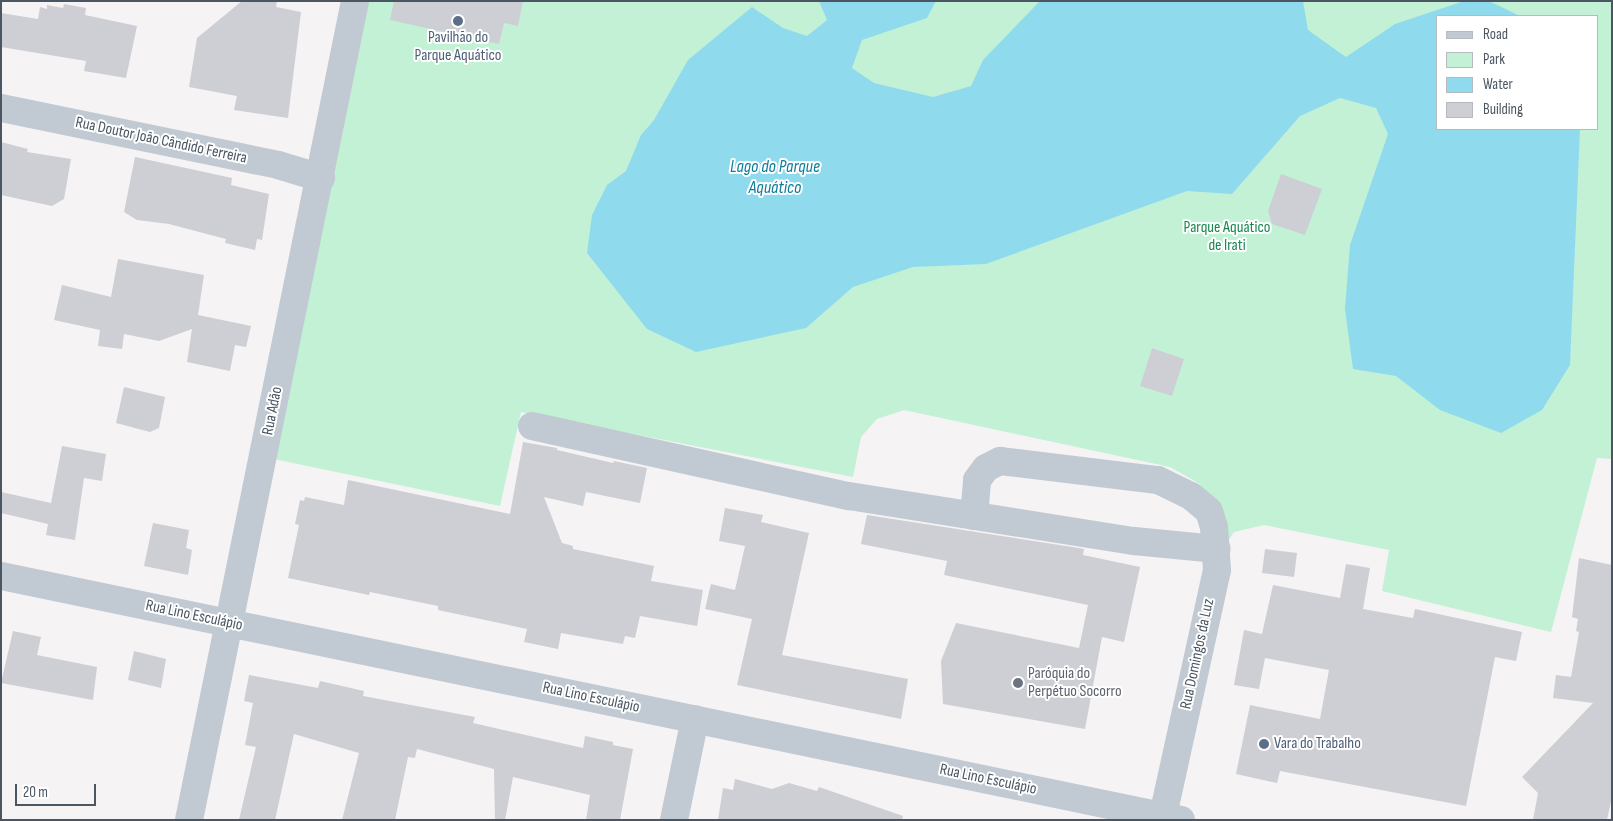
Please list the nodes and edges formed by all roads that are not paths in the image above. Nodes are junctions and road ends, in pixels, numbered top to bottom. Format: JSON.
{"nodes":[{"id":1,"x":355,"y":1,"type":"edge"},
{"id":2,"x":1,"y":108,"type":"edge"},
{"id":3,"x":321,"y":178,"type":"junction"},
{"id":4,"x":532,"y":426,"type":"dead end"},
{"id":5,"x":974,"y":516,"type":"junction"},
{"id":6,"x":1217,"y":548,"type":"junction"},
{"id":7,"x":1,"y":576,"type":"edge"},
{"id":8,"x":230,"y":623,"type":"junction"},
{"id":9,"x":695,"y":719,"type":"junction"},
{"id":10,"x":1169,"y":818,"type":"edge"},
{"id":11,"x":189,"y":820,"type":"edge"},
{"id":12,"x":674,"y":820,"type":"edge"}],
"edges":[{"from":1,"to":3,"type":"street","name":"Rua Adão"},
{"from":2,"to":3,"type":"street","name":"Rua Doutor João Cândido Ferreira"},
{"from":3,"to":8,"type":"street","name":"Rua Adão"},
{"from":4,"to":5,"type":"street"},
{"from":5,"to":6,"type":"street"},
{"from":5,"to":6,"type":"street","name":"Rua Domingos da Luz"},
{"from":6,"to":10,"type":"street","name":"Rua Domingos da Luz"},
{"from":7,"to":8,"type":"street","name":"Rua Lino Esculápio"},
{"from":8,"to":9,"type":"street","name":"Rua Lino Esculápio"},
{"from":8,"to":11,"type":"street","name":"Rua Adão"},
{"from":9,"to":10,"type":"street","name":"Rua Lino Esculápio"},
{"from":9,"to":12,"type":"street"}]}
